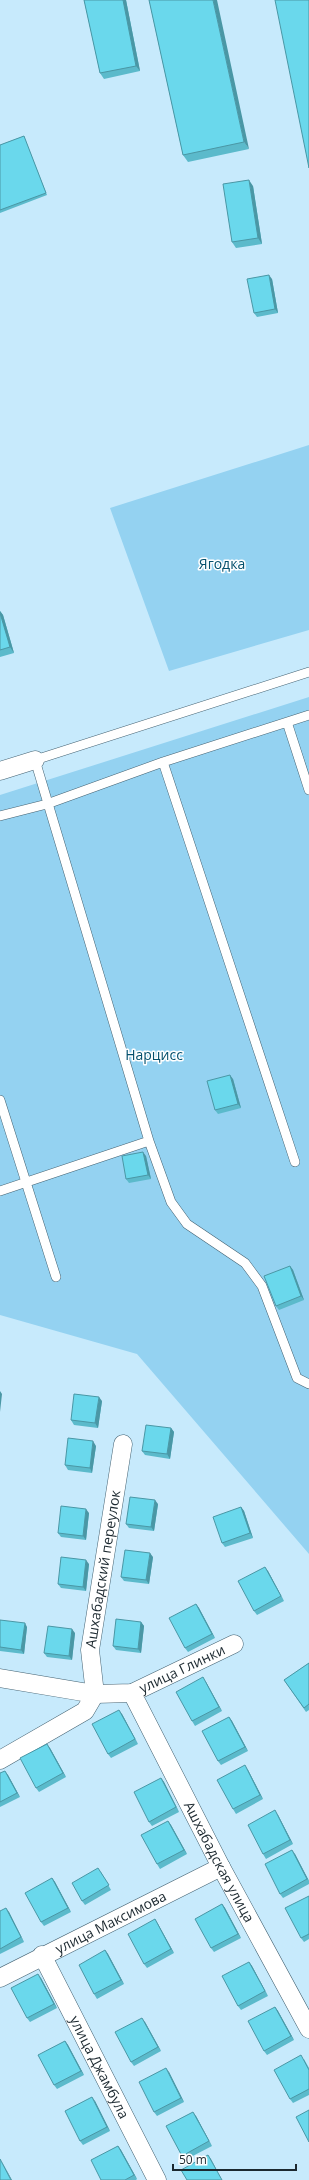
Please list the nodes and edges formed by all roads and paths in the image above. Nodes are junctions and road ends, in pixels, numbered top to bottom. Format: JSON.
{"nodes":[{"id":1,"x":309,"y":672,"type":"edge"},
{"id":2,"x":309,"y":714,"type":"edge"},
{"id":3,"x":287,"y":722,"type":"junction"},
{"id":4,"x":34,"y":760,"type":"junction"},
{"id":5,"x":164,"y":762,"type":"junction"},
{"id":6,"x":0,"y":771,"type":"edge"},
{"id":7,"x":309,"y":790,"type":"edge"},
{"id":8,"x":47,"y":804,"type":"junction"},
{"id":9,"x":0,"y":816,"type":"edge"},
{"id":10,"x":0,"y":1100,"type":"edge"},
{"id":11,"x":149,"y":1141,"type":"junction"},
{"id":12,"x":295,"y":1162,"type":"dead end"},
{"id":13,"x":26,"y":1182,"type":"junction"},
{"id":14,"x":0,"y":1191,"type":"edge"},
{"id":15,"x":56,"y":1277,"type":"dead end"},
{"id":16,"x":309,"y":1384,"type":"edge"},
{"id":17,"x":123,"y":1444,"type":"dead end"},
{"id":18,"x":234,"y":1644,"type":"dead end"},
{"id":19,"x":0,"y":1678,"type":"edge"},
{"id":20,"x":132,"y":1693,"type":"junction"},
{"id":21,"x":95,"y":1694,"type":"junction"},
{"id":22,"x":0,"y":1760,"type":"edge"},
{"id":23,"x":221,"y":1867,"type":"junction"},
{"id":24,"x":42,"y":1955,"type":"junction"},
{"id":25,"x":0,"y":1978,"type":"edge"},
{"id":26,"x":309,"y":2029,"type":"edge"},
{"id":27,"x":157,"y":2180,"type":"edge"}],
"edges":[{"from":1,"to":4,"type":"lane"},
{"from":2,"to":3,"type":"lane"},
{"from":3,"to":5,"type":"lane"},
{"from":3,"to":7,"type":"lane"},
{"from":4,"to":6,"type":"street"},
{"from":4,"to":8,"type":"lane"},
{"from":5,"to":8,"type":"lane"},
{"from":5,"to":12,"type":"lane"},
{"from":8,"to":9,"type":"lane"},
{"from":8,"to":11,"type":"lane"},
{"from":10,"to":13,"type":"lane"},
{"from":11,"to":13,"type":"lane"},
{"from":11,"to":16,"type":"lane"},
{"from":13,"to":14,"type":"lane"},
{"from":13,"to":15,"type":"lane"},
{"from":17,"to":21,"type":"street","name":"Ашхабадский переулок"},
{"from":18,"to":20,"type":"street","name":"улица Глинки"},
{"from":19,"to":21,"type":"street"},
{"from":20,"to":21,"type":"street"},
{"from":20,"to":23,"type":"street","name":"Ашхабадская улица"},
{"from":21,"to":22,"type":"street"},
{"from":23,"to":24,"type":"street","name":"улица Максимова"},
{"from":23,"to":26,"type":"street","name":"Ашхабадская улица"},
{"from":24,"to":25,"type":"street","name":"улица Максимова"},
{"from":24,"to":27,"type":"street","name":"улица Джамбула"}]}
